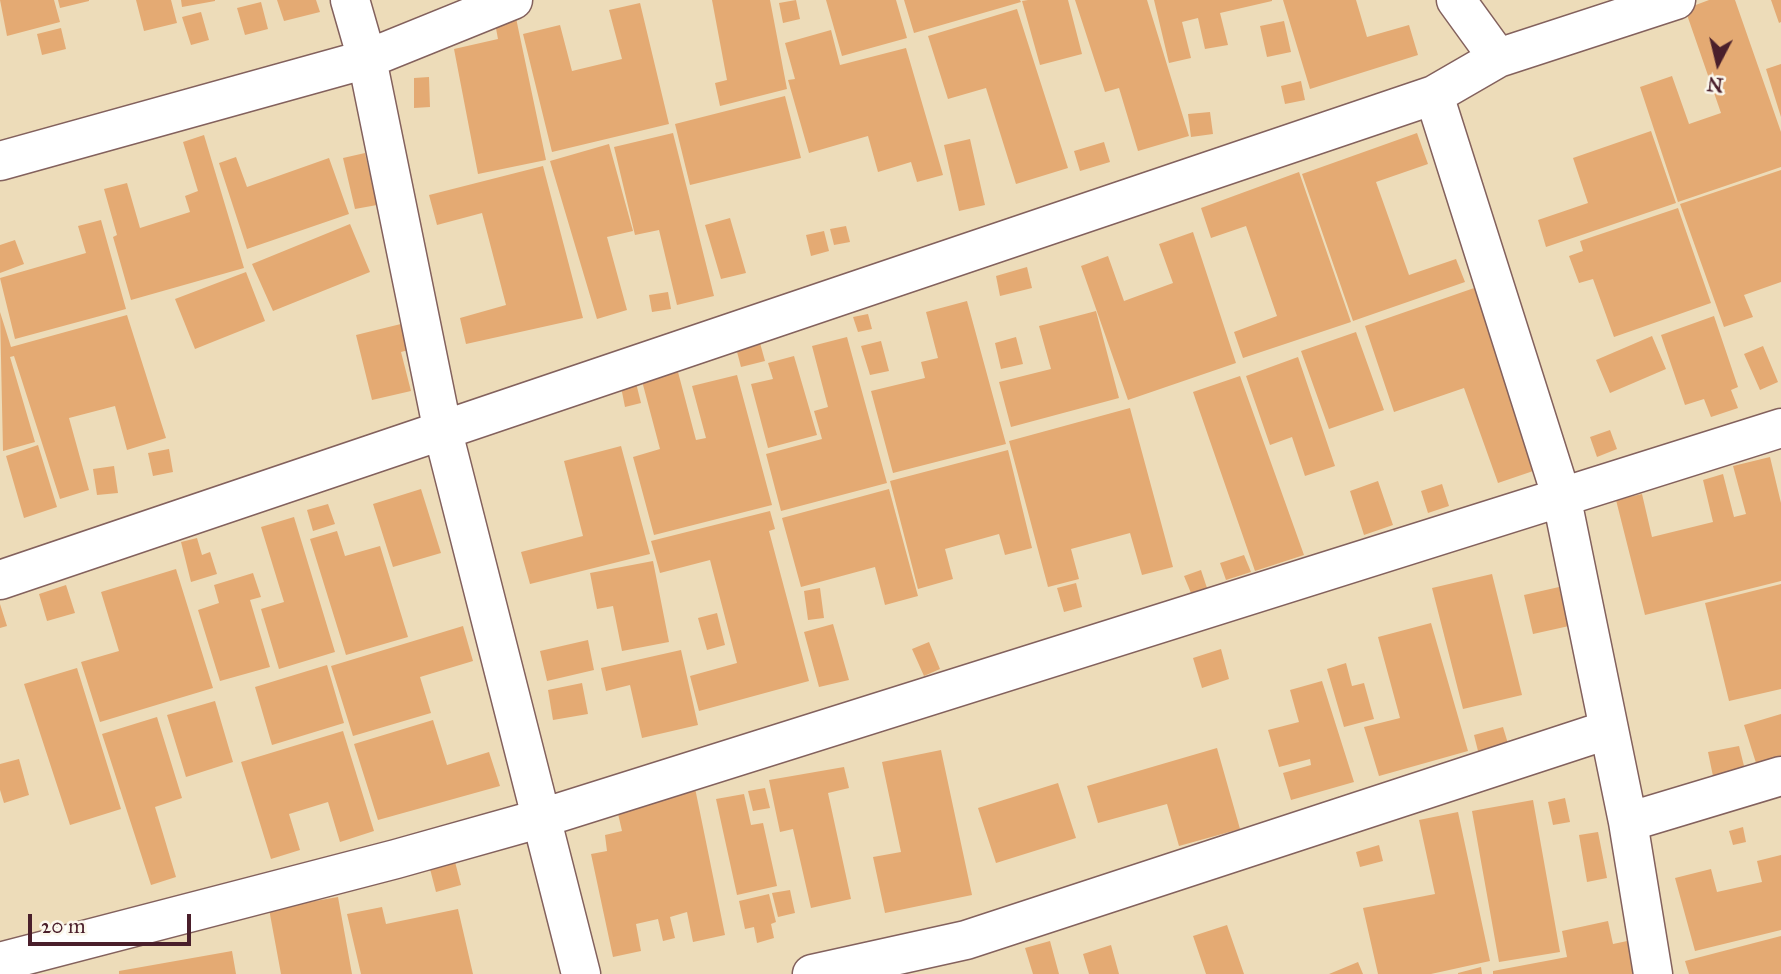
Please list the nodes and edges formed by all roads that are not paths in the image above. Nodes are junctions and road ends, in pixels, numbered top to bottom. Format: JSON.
{"nodes":[{"id":1,"x":350,"y":0,"type":"edge"},
{"id":2,"x":513,"y":0,"type":"edge"},
{"id":3,"x":1456,"y":0,"type":"edge"},
{"id":4,"x":1676,"y":0,"type":"edge"},
{"id":5,"x":1499,"y":58,"type":"junction"},
{"id":6,"x":367,"y":59,"type":"junction"},
{"id":7,"x":1434,"y":94,"type":"junction"},
{"id":8,"x":0,"y":161,"type":"edge"},
{"id":9,"x":1781,"y":428,"type":"edge"},
{"id":10,"x":443,"y":432,"type":"junction"},
{"id":11,"x":1561,"y":495,"type":"junction"},
{"id":12,"x":0,"y":580,"type":"edge"},
{"id":13,"x":1607,"y":730,"type":"junction"},
{"id":14,"x":1781,"y":776,"type":"edge"},
{"id":15,"x":542,"y":818,"type":"junction"},
{"id":16,"x":1628,"y":821,"type":"junction"},
{"id":17,"x":0,"y":962,"type":"edge"},
{"id":18,"x":581,"y":974,"type":"edge"},
{"id":19,"x":812,"y":974,"type":"edge"},
{"id":20,"x":1653,"y":974,"type":"edge"}],
"edges":[{"from":1,"to":6,"type":"street"},
{"from":2,"to":6,"type":"street"},
{"from":3,"to":5,"type":"street"},
{"from":4,"to":5,"type":"street"},
{"from":5,"to":7,"type":"street"},
{"from":6,"to":8,"type":"street"},
{"from":6,"to":10,"type":"street"},
{"from":7,"to":10,"type":"street"},
{"from":7,"to":11,"type":"street"},
{"from":9,"to":11,"type":"street"},
{"from":10,"to":12,"type":"street"},
{"from":10,"to":15,"type":"street"},
{"from":11,"to":13,"type":"street"},
{"from":11,"to":15,"type":"street"},
{"from":13,"to":16,"type":"street"},
{"from":13,"to":19,"type":"street"},
{"from":14,"to":16,"type":"street"},
{"from":15,"to":17,"type":"street"},
{"from":15,"to":18,"type":"street"},
{"from":16,"to":20,"type":"street"}]}
